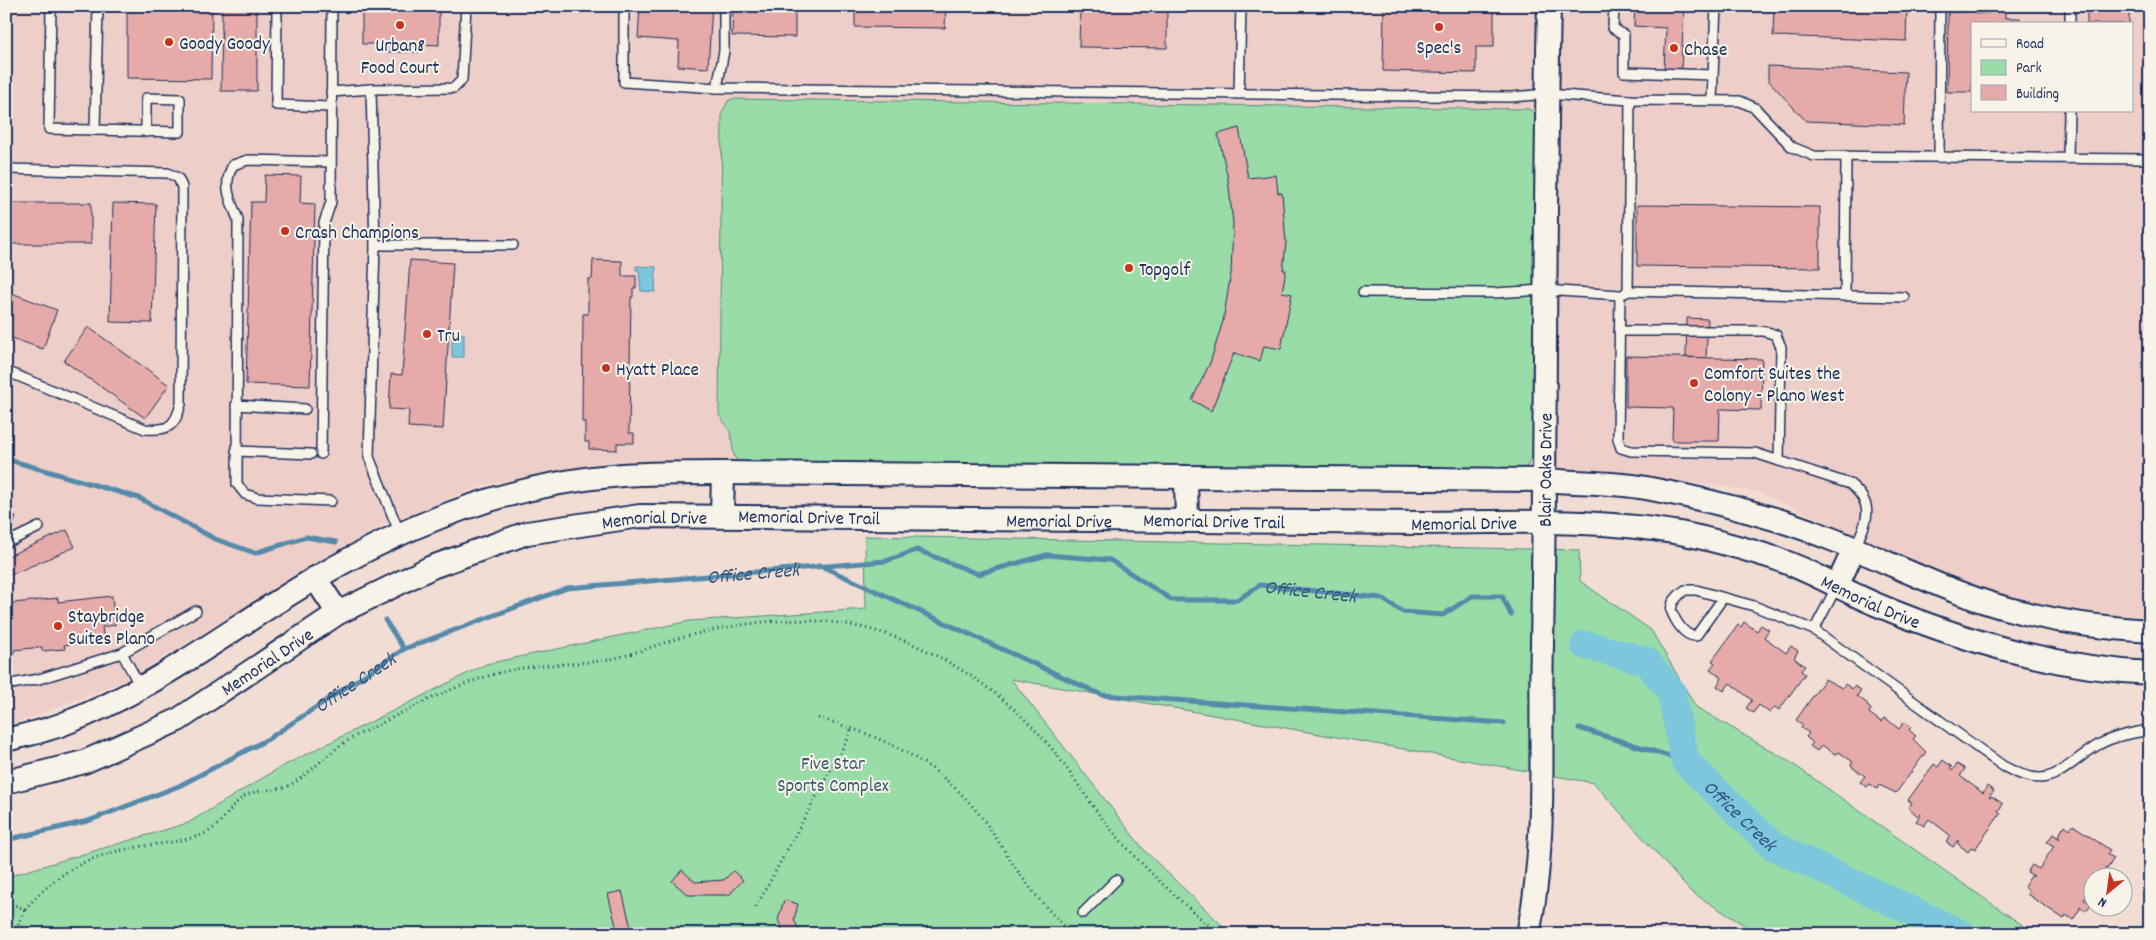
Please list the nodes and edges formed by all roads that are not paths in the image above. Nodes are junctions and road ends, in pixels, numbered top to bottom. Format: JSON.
{"nodes":[{"id":1,"x":51,"y":6,"type":"edge"},
{"id":2,"x":98,"y":6,"type":"edge"},
{"id":3,"x":277,"y":6,"type":"edge"},
{"id":4,"x":332,"y":6,"type":"edge"},
{"id":5,"x":466,"y":6,"type":"edge"},
{"id":6,"x":624,"y":6,"type":"edge"},
{"id":7,"x":724,"y":6,"type":"edge"},
{"id":8,"x":1240,"y":6,"type":"edge"},
{"id":9,"x":1550,"y":6,"type":"edge"},
{"id":10,"x":1614,"y":6,"type":"edge"},
{"id":11,"x":1716,"y":6,"type":"edge"},
{"id":12,"x":1940,"y":6,"type":"edge"},
{"id":13,"x":2070,"y":6,"type":"edge"},
{"id":14,"x":2070,"y":22,"type":"edge"},
{"id":15,"x":1713,"y":75,"type":"junction"},
{"id":16,"x":371,"y":88,"type":"junction"},
{"id":17,"x":717,"y":88,"type":"junction"},
{"id":18,"x":331,"y":92,"type":"junction"},
{"id":19,"x":1239,"y":94,"type":"junction"},
{"id":20,"x":1547,"y":94,"type":"junction"},
{"id":21,"x":1630,"y":100,"type":"junction"},
{"id":22,"x":1712,"y":100,"type":"junction"},
{"id":23,"x":330,"y":107,"type":"junction"},
{"id":24,"x":2069,"y":112,"type":"edge"},
{"id":25,"x":95,"y":130,"type":"junction"},
{"id":26,"x":146,"y":132,"type":"junction"},
{"id":27,"x":1846,"y":156,"type":"junction"},
{"id":28,"x":1939,"y":157,"type":"junction"},
{"id":29,"x":2068,"y":158,"type":"junction"},
{"id":30,"x":2150,"y":159,"type":"edge"},
{"id":31,"x":331,"y":162,"type":"junction"},
{"id":32,"x":6,"y":169,"type":"edge"},
{"id":33,"x":375,"y":245,"type":"junction"},
{"id":34,"x":513,"y":245,"type":"dead end"},
{"id":35,"x":1544,"y":290,"type":"junction"},
{"id":36,"x":1363,"y":292,"type":"dead end"},
{"id":37,"x":1624,"y":293,"type":"junction"},
{"id":38,"x":1845,"y":296,"type":"junction"},
{"id":39,"x":1904,"y":297,"type":"dead end"},
{"id":40,"x":1619,"y":331,"type":"junction"},
{"id":41,"x":6,"y":371,"type":"edge"},
{"id":42,"x":236,"y":405,"type":"junction"},
{"id":43,"x":305,"y":409,"type":"dead end"},
{"id":44,"x":236,"y":451,"type":"junction"},
{"id":45,"x":311,"y":454,"type":"dead end"},
{"id":46,"x":321,"y":454,"type":"dead end"},
{"id":47,"x":1779,"y":461,"type":"junction"},
{"id":48,"x":723,"y":473,"type":"junction"},
{"id":49,"x":1186,"y":478,"type":"junction"},
{"id":50,"x":1544,"y":480,"type":"junction"},
{"id":51,"x":331,"y":501,"type":"dead end"},
{"id":52,"x":722,"y":516,"type":"junction"},
{"id":53,"x":1187,"y":521,"type":"junction"},
{"id":54,"x":1544,"y":522,"type":"junction"},
{"id":55,"x":39,"y":527,"type":"dead end"},
{"id":56,"x":400,"y":534,"type":"junction"},
{"id":57,"x":6,"y":543,"type":"edge"},
{"id":58,"x":1854,"y":549,"type":"junction"},
{"id":59,"x":315,"y":578,"type":"junction"},
{"id":60,"x":1836,"y":586,"type":"junction"},
{"id":61,"x":1723,"y":598,"type":"junction"},
{"id":62,"x":196,"y":611,"type":"dead end"},
{"id":63,"x":338,"y":613,"type":"junction"},
{"id":64,"x":1814,"y":630,"type":"junction"},
{"id":65,"x":2150,"y":631,"type":"edge"},
{"id":66,"x":122,"y":653,"type":"junction"},
{"id":67,"x":2150,"y":673,"type":"edge"},
{"id":68,"x":6,"y":685,"type":"edge"},
{"id":69,"x":141,"y":688,"type":"junction"},
{"id":70,"x":2150,"y":730,"type":"edge"},
{"id":71,"x":6,"y":740,"type":"edge"},
{"id":72,"x":6,"y":782,"type":"edge"},
{"id":73,"x":1116,"y":880,"type":"dead end"},
{"id":74,"x":1083,"y":913,"type":"dead end"},
{"id":75,"x":1528,"y":934,"type":"edge"}],
"edges":[{"from":1,"to":25,"type":"lane"},
{"from":2,"to":25,"type":"lane"},
{"from":3,"to":23,"type":"lane"},
{"from":4,"to":18,"type":"lane"},
{"from":5,"to":16,"type":"lane"},
{"from":6,"to":17,"type":"lane"},
{"from":7,"to":17,"type":"lane"},
{"from":8,"to":19,"type":"lane"},
{"from":9,"to":20,"type":"street","name":"Blair Oaks Drive"},
{"from":10,"to":15,"type":"lane"},
{"from":11,"to":15,"type":"lane"},
{"from":12,"to":28,"type":"lane"},
{"from":13,"to":14,"type":"lane"},
{"from":15,"to":22,"type":"lane"},
{"from":16,"to":18,"type":"lane"},
{"from":16,"to":33,"type":"lane"},
{"from":17,"to":19,"type":"lane"},
{"from":18,"to":23,"type":"lane"},
{"from":19,"to":20,"type":"lane"},
{"from":20,"to":21,"type":"lane"},
{"from":20,"to":35,"type":"street","name":"Blair Oaks Drive"},
{"from":21,"to":22,"type":"lane"},
{"from":21,"to":37,"type":"lane"},
{"from":22,"to":27,"type":"lane"},
{"from":23,"to":31,"type":"lane"},
{"from":24,"to":29,"type":"lane"},
{"from":25,"to":26,"type":"lane"},
{"from":26,"to":26,"type":"lane"},
{"from":27,"to":28,"type":"lane"},
{"from":27,"to":38,"type":"lane"},
{"from":28,"to":29,"type":"lane"},
{"from":29,"to":30,"type":"lane"},
{"from":31,"to":42,"type":"lane"},
{"from":31,"to":46,"type":"lane"},
{"from":32,"to":41,"type":"lane"},
{"from":33,"to":34,"type":"lane"},
{"from":33,"to":56,"type":"lane"},
{"from":35,"to":36,"type":"lane"},
{"from":35,"to":37,"type":"lane"},
{"from":35,"to":50,"type":"street","name":"Blair Oaks Drive"},
{"from":37,"to":38,"type":"lane"},
{"from":37,"to":40,"type":"lane"},
{"from":38,"to":39,"type":"lane"},
{"from":40,"to":47,"type":"lane"},
{"from":40,"to":47,"type":"lane"},
{"from":42,"to":43,"type":"lane"},
{"from":42,"to":44,"type":"lane"},
{"from":44,"to":45,"type":"lane"},
{"from":44,"to":51,"type":"lane"},
{"from":47,"to":58,"type":"lane"},
{"from":48,"to":49,"type":"street","name":"Memorial Drive"},
{"from":48,"to":52,"type":"street"},
{"from":48,"to":56,"type":"street","name":"Memorial Drive"},
{"from":49,"to":50,"type":"street","name":"Memorial Drive"},
{"from":49,"to":53,"type":"street"},
{"from":50,"to":54,"type":"street","name":"Blair Oaks Drive"},
{"from":50,"to":58,"type":"street","name":"Memorial Drive"},
{"from":52,"to":53,"type":"street","name":"Memorial Drive"},
{"from":52,"to":63,"type":"street","name":"Memorial Drive"},
{"from":53,"to":54,"type":"street","name":"Memorial Drive"},
{"from":54,"to":60,"type":"street","name":"Memorial Drive"},
{"from":54,"to":75,"type":"street","name":"Blair Oaks Drive"},
{"from":55,"to":57,"type":"lane"},
{"from":56,"to":59,"type":"street","name":"Memorial Drive"},
{"from":58,"to":60,"type":"street"},
{"from":58,"to":65,"type":"street","name":"Memorial Drive"},
{"from":59,"to":63,"type":"street"},
{"from":59,"to":69,"type":"street","name":"Memorial Drive"},
{"from":60,"to":64,"type":"lane"},
{"from":60,"to":67,"type":"street","name":"Memorial Drive"},
{"from":61,"to":61,"type":"lane"},
{"from":61,"to":64,"type":"lane"},
{"from":62,"to":66,"type":"lane"},
{"from":63,"to":72,"type":"street","name":"Memorial Drive"},
{"from":64,"to":70,"type":"lane"},
{"from":66,"to":68,"type":"lane"},
{"from":66,"to":69,"type":"lane"},
{"from":69,"to":71,"type":"street","name":"Memorial Drive"},
{"from":73,"to":74,"type":"lane"}]}
